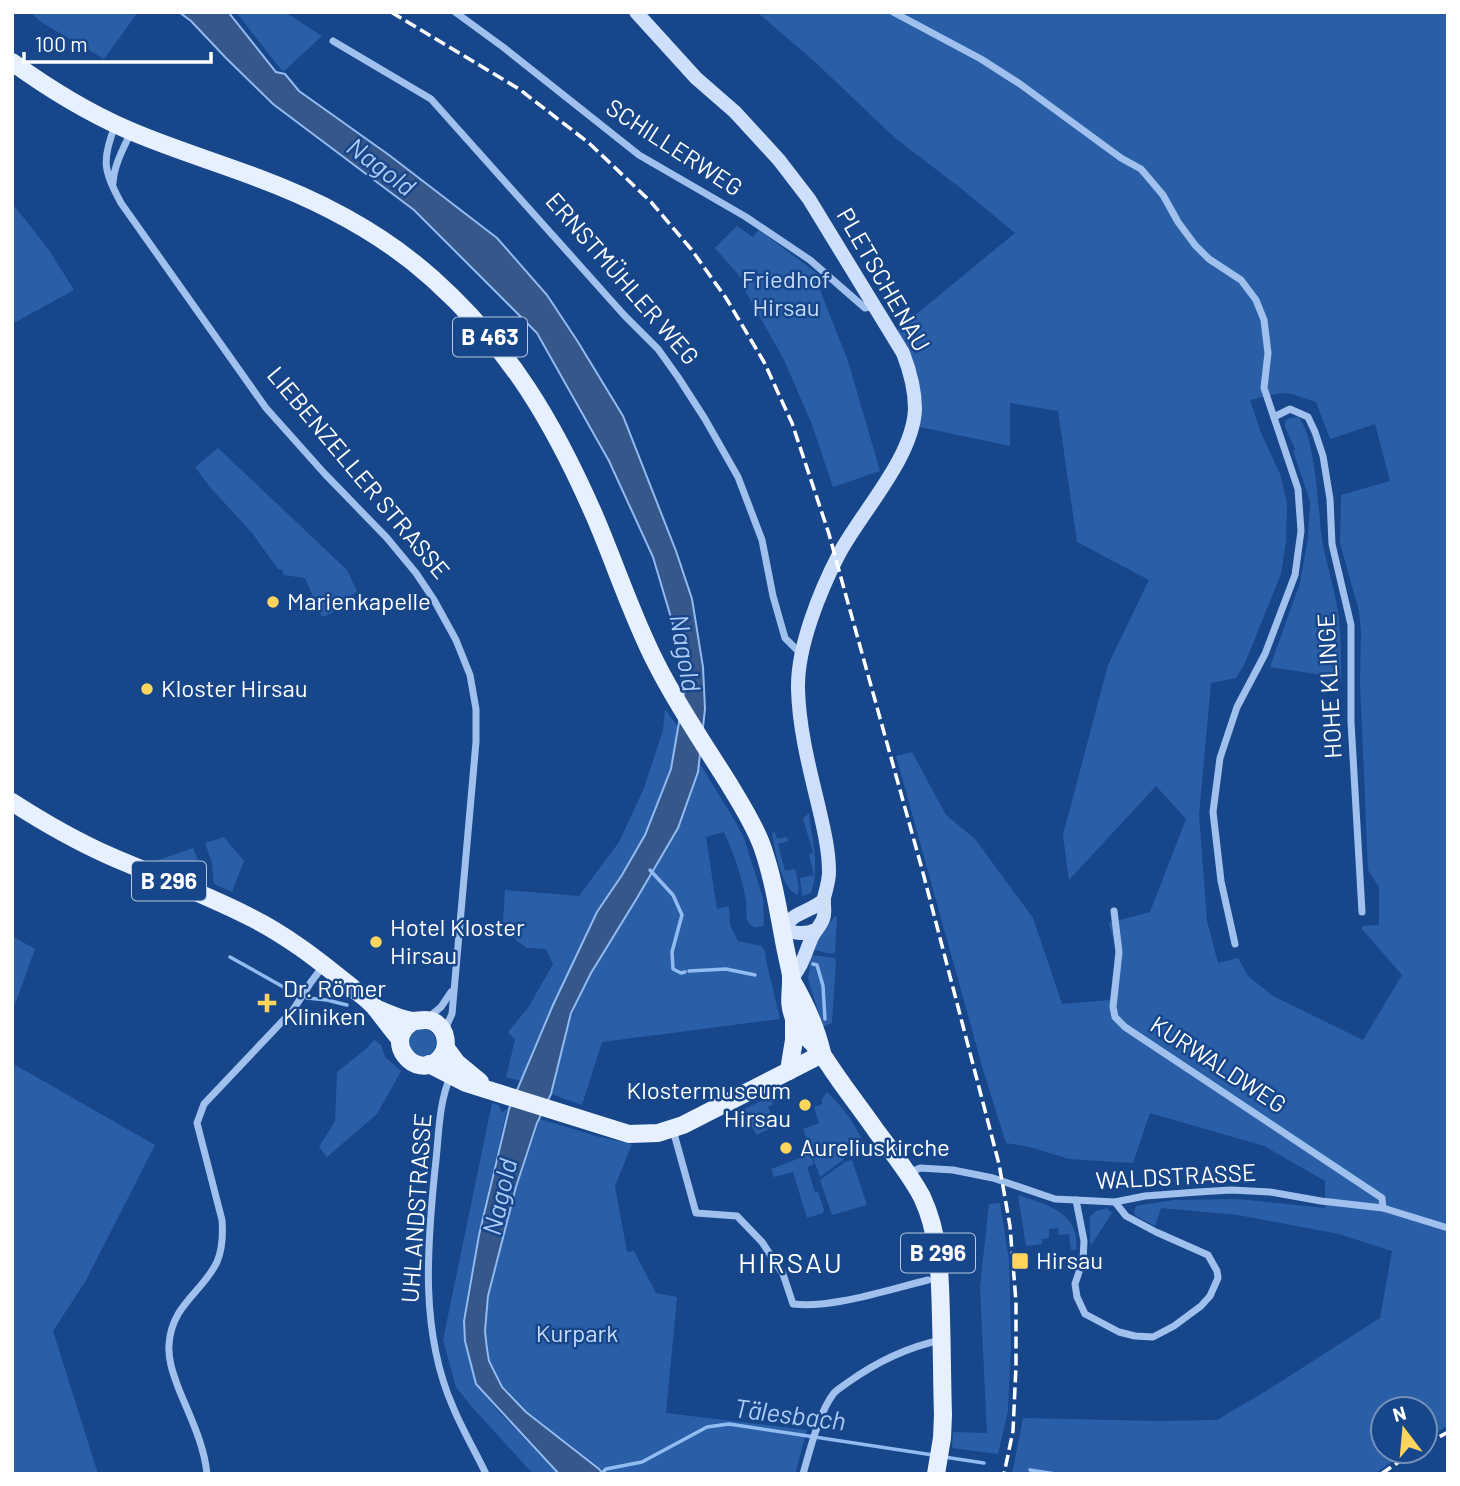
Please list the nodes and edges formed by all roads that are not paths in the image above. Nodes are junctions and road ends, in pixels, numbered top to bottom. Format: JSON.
{"nodes":[{"id":1,"x":455,"y":12,"type":"edge"},
{"id":2,"x":636,"y":12,"type":"edge"},
{"id":3,"x":893,"y":12,"type":"edge"},
{"id":4,"x":333,"y":41,"type":"dead end"},
{"id":5,"x":12,"y":62,"type":"edge"},
{"id":6,"x":123,"y":128,"type":"junction"},
{"id":7,"x":113,"y":188,"type":"junction"},
{"id":8,"x":875,"y":306,"type":"junction"},
{"id":9,"x":1274,"y":417,"type":"junction"},
{"id":10,"x":802,"y":656,"type":"junction"},
{"id":11,"x":12,"y":802,"type":"edge"},
{"id":12,"x":824,"y":900,"type":"junction"},
{"id":13,"x":1114,"y":911,"type":"dead end"},
{"id":14,"x":1362,"y":912,"type":"dead end"},
{"id":15,"x":782,"y":930,"type":"junction"},
{"id":16,"x":816,"y":930,"type":"junction"},
{"id":17,"x":1235,"y":944,"type":"dead end"},
{"id":18,"x":324,"y":965,"type":"junction"},
{"id":19,"x":791,"y":979,"type":"junction"},
{"id":20,"x":453,"y":989,"type":"junction"},
{"id":21,"x":377,"y":1009,"type":"junction"},
{"id":22,"x":794,"y":1018,"type":"junction"},
{"id":23,"x":420,"y":1020,"type":"junction"},
{"id":24,"x":400,"y":1039,"type":"junction"},
{"id":25,"x":445,"y":1040,"type":"junction"},
{"id":26,"x":822,"y":1054,"type":"junction"},
{"id":27,"x":429,"y":1065,"type":"junction"},
{"id":28,"x":454,"y":1069,"type":"junction"},
{"id":29,"x":789,"y":1071,"type":"junction"},
{"id":30,"x":673,"y":1129,"type":"junction"},
{"id":31,"x":908,"y":1173,"type":"junction"},
{"id":32,"x":1076,"y":1200,"type":"junction"},
{"id":33,"x":1115,"y":1202,"type":"junction"},
{"id":34,"x":1384,"y":1208,"type":"junction"},
{"id":35,"x":1448,"y":1228,"type":"edge"},
{"id":36,"x":928,"y":1280,"type":"dead end"},
{"id":37,"x":942,"y":1340,"type":"junction"},
{"id":38,"x":936,"y":1473,"type":"edge"},
{"id":39,"x":206,"y":1474,"type":"edge"},
{"id":40,"x":486,"y":1474,"type":"edge"},
{"id":41,"x":803,"y":1474,"type":"edge"}],
"edges":[{"from":1,"to":8,"type":"street","name":"SCHILLERWEG"},
{"from":2,"to":8,"type":"main road","name":"PLETSCHENAU"},
{"from":3,"to":9,"type":"street"},
{"from":4,"to":10,"type":"street","name":"ERNSTMÜHLER WEG"},
{"from":5,"to":6,"type":"main road","number":"B 463"},
{"from":6,"to":7,"type":"street"},
{"from":6,"to":7,"type":"street","name":"LIEBENZELLER STRASSE"},
{"from":6,"to":15,"type":"main road","number":"B 463"},
{"from":7,"to":20,"type":"street","name":"LIEBENZELLER STRASSE"},
{"from":8,"to":10,"type":"main road","name":"PLETSCHENAU"},
{"from":9,"to":14,"type":"street","name":"HOHE KLINGE"},
{"from":9,"to":17,"type":"street"},
{"from":10,"to":12,"type":"main road"},
{"from":11,"to":18,"type":"main road","number":"B 296"},
{"from":12,"to":15,"type":"main road"},
{"from":12,"to":16,"type":"main road"},
{"from":13,"to":34,"type":"street","name":"KURWALDWEG"},
{"from":15,"to":16,"type":"main road"},
{"from":15,"to":19,"type":"main road","number":"B 463"},
{"from":16,"to":19,"type":"main road"},
{"from":18,"to":21,"type":"main road","number":"B 296"},
{"from":18,"to":39,"type":"street"},
{"from":19,"to":22,"type":"main road","number":"B 463"},
{"from":19,"to":26,"type":"main road","number":"B 463"},
{"from":20,"to":23,"type":"street"},
{"from":20,"to":25,"type":"street","name":"LIEBENZELLER STRASSE"},
{"from":21,"to":23,"type":"main road","number":"B 296"},
{"from":21,"to":24,"type":"main road","number":"B 296"},
{"from":22,"to":26,"type":"main road"},
{"from":22,"to":29,"type":"main road"},
{"from":23,"to":24,"type":"main road"},
{"from":23,"to":25,"type":"main road","number":"B 296"},
{"from":24,"to":27,"type":"main road","number":"B 296"},
{"from":25,"to":27,"type":"main road"},
{"from":25,"to":28,"type":"main road","number":"B 296"},
{"from":26,"to":29,"type":"main road","number":"B 296"},
{"from":26,"to":31,"type":"main road","number":"B 296"},
{"from":27,"to":28,"type":"main road","number":"B 296"},
{"from":28,"to":30,"type":"main road","number":"B 296"},
{"from":28,"to":40,"type":"street","name":"UHLANDSTRASSE"},
{"from":29,"to":30,"type":"main road","number":"B 296"},
{"from":30,"to":36,"type":"street"},
{"from":31,"to":32,"type":"street","name":"WALDSTRASSE"},
{"from":31,"to":37,"type":"main road","number":"B 296"},
{"from":32,"to":33,"type":"street","name":"WALDSTRASSE"},
{"from":32,"to":33,"type":"street"},
{"from":33,"to":34,"type":"street","name":"WALDSTRASSE"},
{"from":34,"to":35,"type":"street","name":"WALDSTRASSE"},
{"from":37,"to":38,"type":"main road","number":"B 296"},
{"from":37,"to":41,"type":"street"}]}
